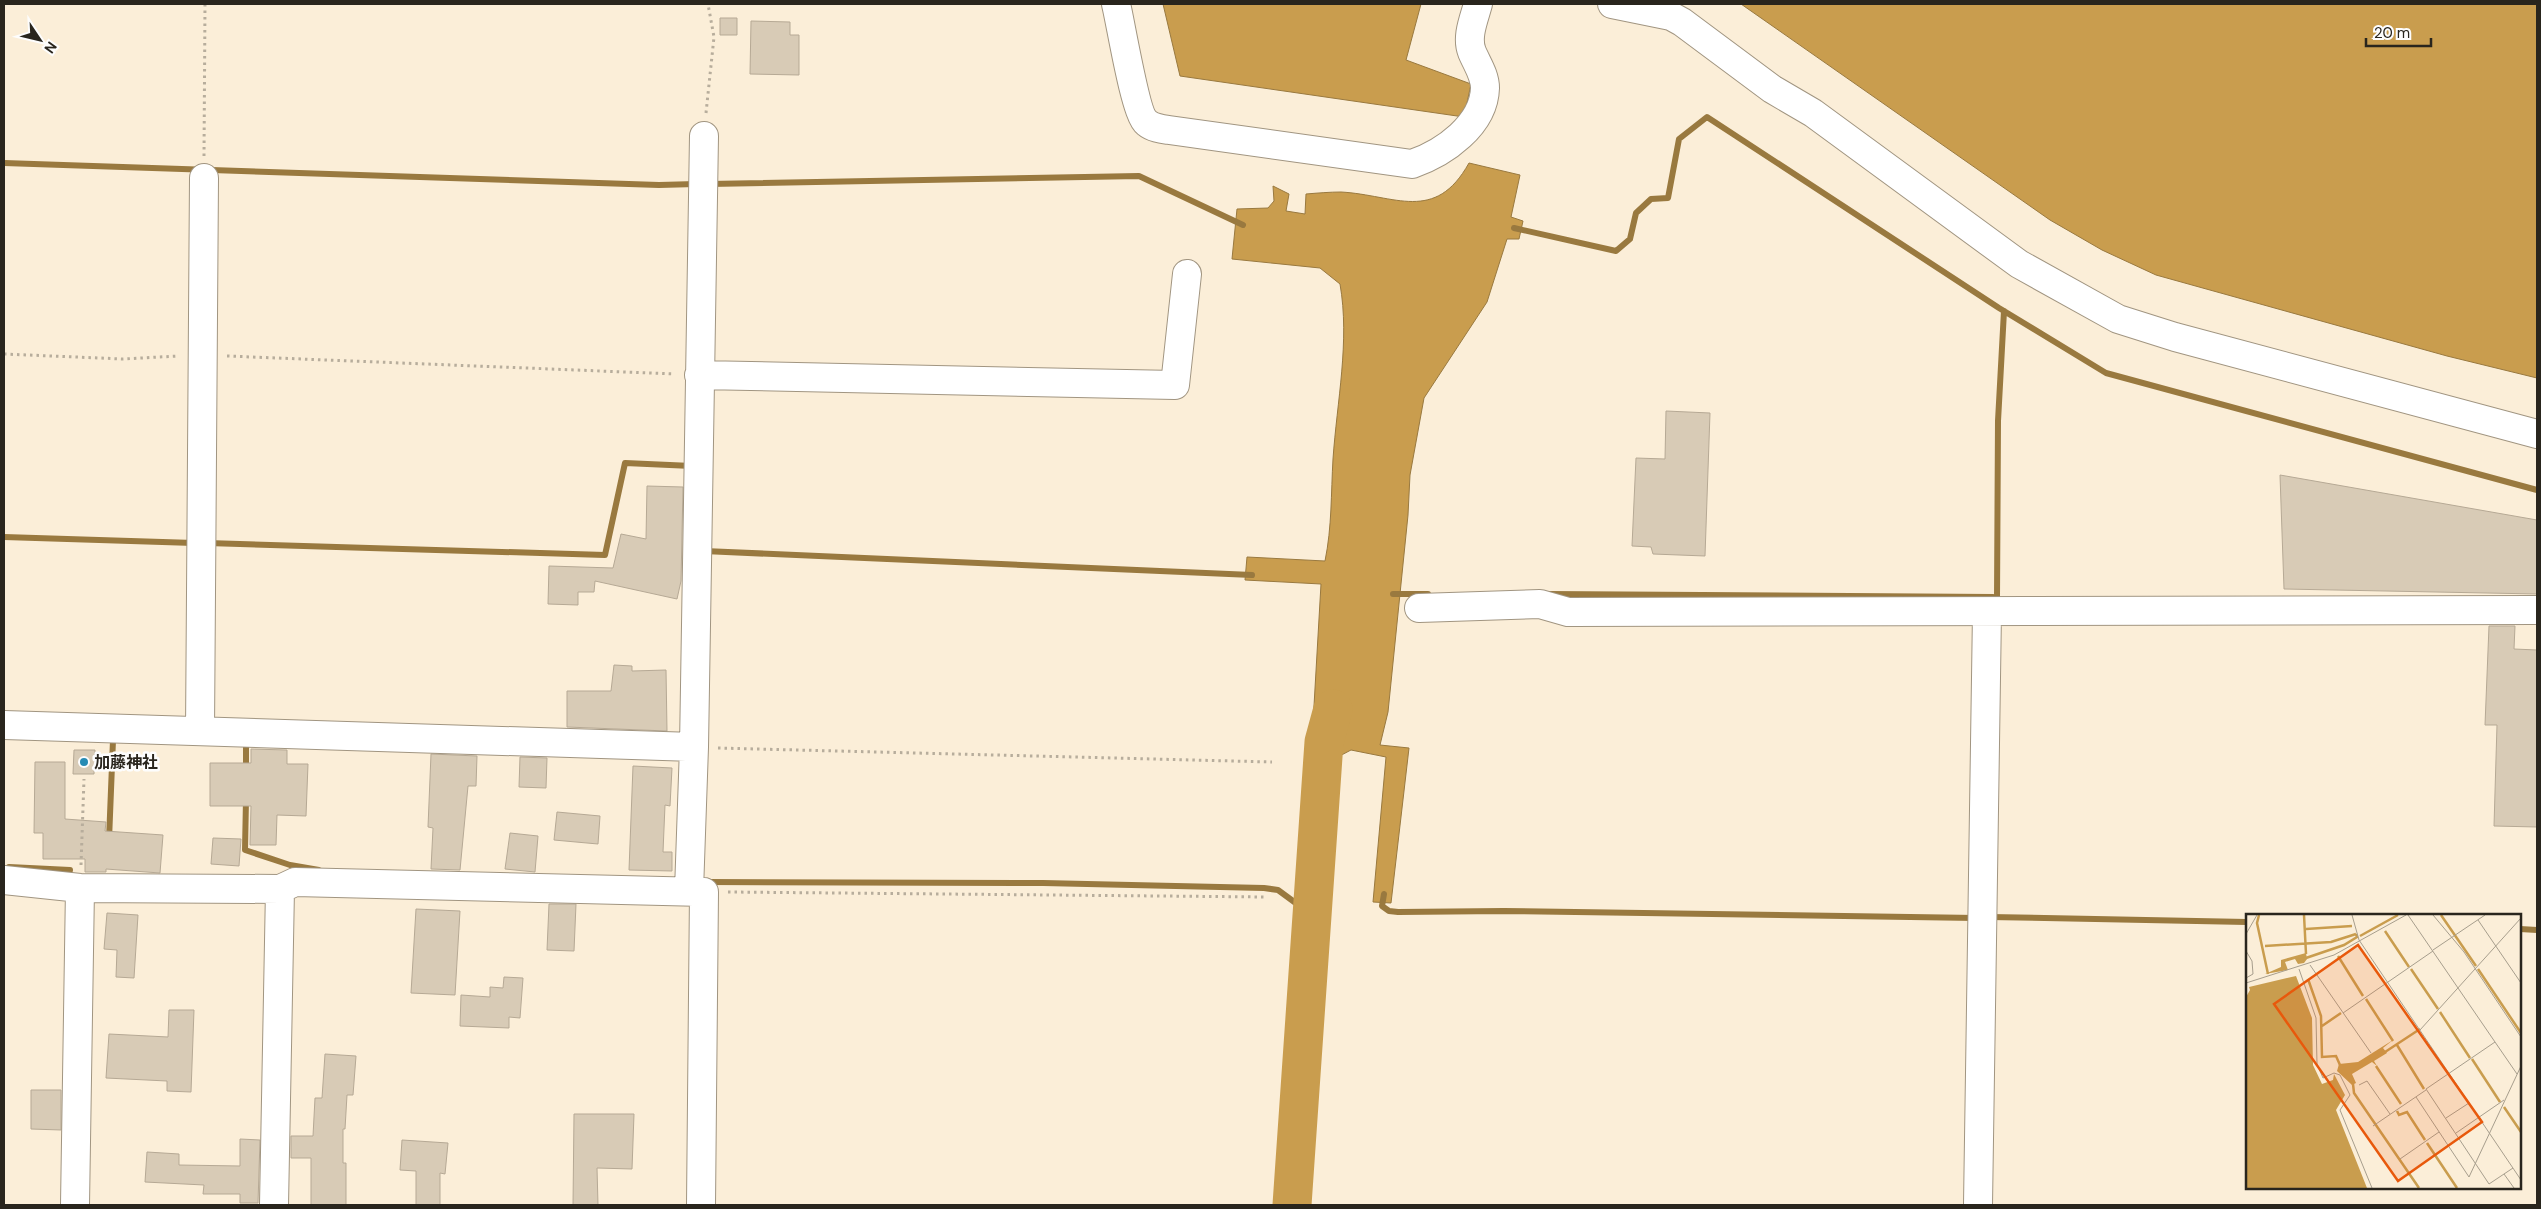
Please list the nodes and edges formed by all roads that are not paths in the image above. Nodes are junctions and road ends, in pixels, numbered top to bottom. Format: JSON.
{"nodes":[{"id":1,"x":1116,"y":4,"type":"edge"},
{"id":2,"x":1478,"y":4,"type":"edge"},
{"id":3,"x":1612,"y":4,"type":"edge"},
{"id":4,"x":704,"y":136,"type":"road end"},
{"id":5,"x":204,"y":169,"type":"road end"},
{"id":6,"x":1187,"y":274,"type":"dead end"},
{"id":7,"x":700,"y":375,"type":"junction"},
{"id":8,"x":2537,"y":434,"type":"edge"},
{"id":9,"x":1419,"y":608,"type":"dead end"},
{"id":10,"x":2537,"y":610,"type":"edge"},
{"id":11,"x":1987,"y":612,"type":"junction"},
{"id":12,"x":4,"y":725,"type":"edge"},
{"id":13,"x":200,"y":731,"type":"junction"},
{"id":14,"x":694,"y":747,"type":"junction"},
{"id":15,"x":4,"y":880,"type":"edge"},
{"id":16,"x":693,"y":887,"type":"junction"},
{"id":17,"x":80,"y":888,"type":"junction"},
{"id":18,"x":280,"y":888,"type":"junction"},
{"id":19,"x":75,"y":1205,"type":"edge"},
{"id":20,"x":274,"y":1205,"type":"edge"},
{"id":21,"x":701,"y":1205,"type":"edge"},
{"id":22,"x":1978,"y":1205,"type":"edge"}],
"edges":[{"from":1,"to":2,"type":"street"},
{"from":3,"to":8,"type":"street"},
{"from":4,"to":7,"type":"street"},
{"from":5,"to":13,"type":"street"},
{"from":6,"to":7,"type":"street"},
{"from":7,"to":14,"type":"street"},
{"from":9,"to":11,"type":"street"},
{"from":10,"to":11,"type":"street"},
{"from":11,"to":22,"type":"street"},
{"from":12,"to":13,"type":"street"},
{"from":13,"to":14,"type":"street"},
{"from":14,"to":16,"type":"street"},
{"from":15,"to":17,"type":"street"},
{"from":16,"to":18,"type":"street"},
{"from":16,"to":21,"type":"street"},
{"from":17,"to":18,"type":"street"},
{"from":17,"to":19,"type":"street"},
{"from":18,"to":20,"type":"street"}]}
